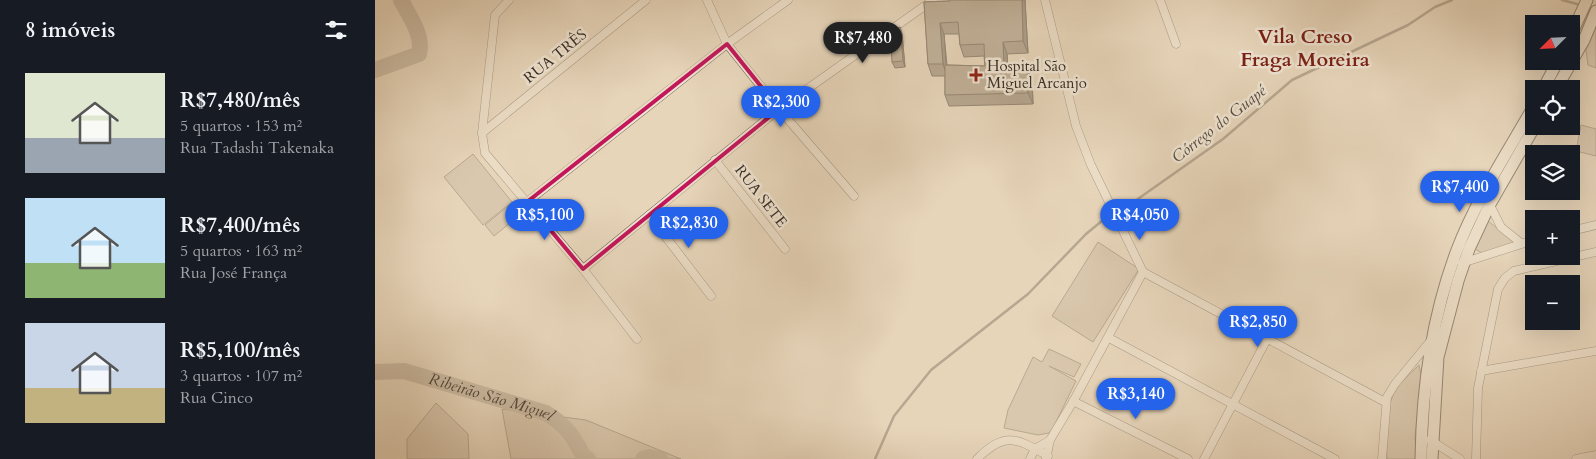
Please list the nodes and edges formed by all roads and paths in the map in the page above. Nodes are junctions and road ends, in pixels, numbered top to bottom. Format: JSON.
{"nodes":[{"id":1,"x":509,"y":0,"type":"edge"},
{"id":2,"x":646,"y":0,"type":"edge"},
{"id":3,"x":707,"y":0,"type":"edge"},
{"id":4,"x":788,"y":0,"type":"edge"},
{"id":5,"x":933,"y":0,"type":"edge"},
{"id":6,"x":1045,"y":0,"type":"edge"},
{"id":7,"x":1160,"y":0,"type":"edge"},
{"id":8,"x":1587,"y":0,"type":"edge"},
{"id":9,"x":1596,"y":11,"type":"edge"},
{"id":10,"x":1580,"y":15,"type":"edge"},
{"id":11,"x":727,"y":44,"type":"junction"},
{"id":12,"x":1176,"y":44,"type":"dead end"},
{"id":13,"x":1562,"y":80,"type":"edge"},
{"id":14,"x":779,"y":109,"type":"junction"},
{"id":15,"x":1525,"y":124,"type":"edge"},
{"id":16,"x":482,"y":132,"type":"junction"},
{"id":17,"x":1529,"y":135,"type":"edge"},
{"id":18,"x":715,"y":160,"type":"junction"},
{"id":19,"x":854,"y":196,"type":"dead end"},
{"id":20,"x":1486,"y":201,"type":"junction"},
{"id":21,"x":527,"y":202,"type":"junction"},
{"id":22,"x":649,"y":215,"type":"junction"},
{"id":23,"x":1596,"y":225,"type":"edge"},
{"id":24,"x":1580,"y":229,"type":"edge"},
{"id":25,"x":1525,"y":242,"type":"edge"},
{"id":26,"x":1521,"y":243,"type":"junction"},
{"id":27,"x":785,"y":249,"type":"dead end"},
{"id":28,"x":1596,"y":252,"type":"edge"},
{"id":29,"x":1458,"y":261,"type":"junction"},
{"id":30,"x":583,"y":269,"type":"junction"},
{"id":31,"x":1143,"y":272,"type":"junction"},
{"id":32,"x":711,"y":296,"type":"dead end"},
{"id":33,"x":1109,"y":338,"type":"junction"},
{"id":34,"x":637,"y":339,"type":"dead end"},
{"id":35,"x":1267,"y":339,"type":"junction"},
{"id":36,"x":1437,"y":340,"type":"junction"},
{"id":37,"x":1596,"y":351,"type":"edge"},
{"id":38,"x":1481,"y":371,"type":"junction"},
{"id":39,"x":1073,"y":402,"type":"junction"},
{"id":40,"x":1385,"y":402,"type":"junction"},
{"id":41,"x":1233,"y":405,"type":"junction"},
{"id":42,"x":1427,"y":438,"type":"junction"},
{"id":43,"x":1050,"y":440,"type":"junction"},
{"id":44,"x":1035,"y":449,"type":"junction"},
{"id":45,"x":1596,"y":455,"type":"edge"},
{"id":46,"x":1047,"y":457,"type":"edge"},
{"id":47,"x":977,"y":459,"type":"edge"},
{"id":48,"x":1030,"y":459,"type":"edge"},
{"id":49,"x":1188,"y":459,"type":"edge"},
{"id":50,"x":1204,"y":459,"type":"edge"},
{"id":51,"x":1335,"y":459,"type":"edge"},
{"id":52,"x":1382,"y":459,"type":"edge"},
{"id":53,"x":1421,"y":459,"type":"edge"},
{"id":54,"x":1432,"y":459,"type":"edge"},
{"id":55,"x":1460,"y":459,"type":"edge"},
{"id":56,"x":1476,"y":459,"type":"edge"},
{"id":57,"x":1575,"y":459,"type":"edge"}],
"edges":[{"from":1,"to":16,"type":"street"},
{"from":2,"to":16,"type":"street","name":"RUA TRÊS"},
{"from":3,"to":11,"type":"street"},
{"from":4,"to":11,"type":"street"},
{"from":5,"to":14,"type":"street"},
{"from":6,"to":31,"type":"street"},
{"from":7,"to":12,"type":"street"},
{"from":8,"to":10,"type":"main road"},
{"from":9,"to":13,"type":"main road"},
{"from":11,"to":14,"type":"street"},
{"from":11,"to":21,"type":"street"},
{"from":14,"to":18,"type":"street"},
{"from":14,"to":19,"type":"street"},
{"from":15,"to":20,"type":"main road"},
{"from":16,"to":21,"type":"street"},
{"from":17,"to":20,"type":"main road"},
{"from":18,"to":22,"type":"street"},
{"from":18,"to":27,"type":"street","name":"RUA SETE"},
{"from":20,"to":26,"type":"street"},
{"from":20,"to":29,"type":"main road"},
{"from":21,"to":30,"type":"street"},
{"from":22,"to":30,"type":"street"},
{"from":22,"to":32,"type":"street"},
{"from":23,"to":24,"type":"street"},
{"from":25,"to":26,"type":"street"},
{"from":26,"to":29,"type":"street"},
{"from":28,"to":38,"type":"street"},
{"from":29,"to":36,"type":"main road"},
{"from":30,"to":34,"type":"street"},
{"from":31,"to":33,"type":"street"},
{"from":31,"to":35,"type":"street"},
{"from":33,"to":39,"type":"street"},
{"from":33,"to":41,"type":"street"},
{"from":35,"to":40,"type":"street"},
{"from":35,"to":41,"type":"street"},
{"from":36,"to":40,"type":"street"},
{"from":36,"to":42,"type":"main road"},
{"from":37,"to":38,"type":"street"},
{"from":38,"to":56,"type":"street"},
{"from":39,"to":43,"type":"street"},
{"from":39,"to":49,"type":"street"},
{"from":40,"to":52,"type":"street"},
{"from":41,"to":50,"type":"street"},
{"from":41,"to":51,"type":"street"},
{"from":42,"to":53,"type":"main road"},
{"from":42,"to":54,"type":"main road"},
{"from":42,"to":55,"type":"street"},
{"from":43,"to":44,"type":"street"},
{"from":43,"to":46,"type":"street"},
{"from":44,"to":46,"type":"street"},
{"from":44,"to":47,"type":"street"},
{"from":44,"to":48,"type":"street"},
{"from":45,"to":57,"type":"street"}]}
